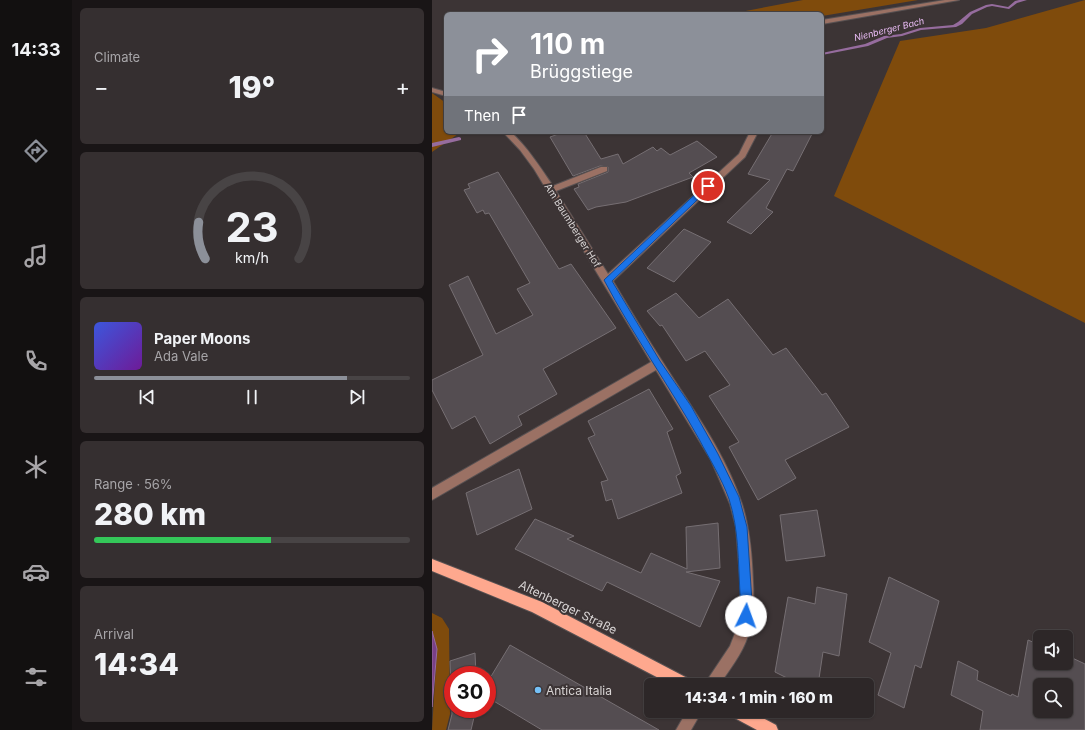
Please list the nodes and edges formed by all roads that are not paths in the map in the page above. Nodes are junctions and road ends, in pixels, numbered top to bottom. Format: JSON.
{"nodes":[{"id":1,"x":956,"y":0,"type":"edge"},
{"id":2,"x":824,"y":22,"type":"edge"},
{"id":3,"x":432,"y":90,"type":"edge"},
{"id":4,"x":444,"y":93,"type":"edge"},
{"id":5,"x":509,"y":134,"type":"edge"},
{"id":6,"x":753,"y":134,"type":"edge"},
{"id":7,"x":604,"y":169,"type":"dead end"},
{"id":8,"x":551,"y":190,"type":"junction"},
{"id":9,"x":608,"y":280,"type":"junction"},
{"id":10,"x":657,"y":364,"type":"junction"},
{"id":11,"x":432,"y":494,"type":"edge"},
{"id":12,"x":432,"y":565,"type":"edge"},
{"id":13,"x":673,"y":678,"type":"edge"},
{"id":14,"x":715,"y":678,"type":"edge"},
{"id":15,"x":691,"y":718,"type":"edge"},
{"id":16,"x":749,"y":718,"type":"edge"},
{"id":17,"x":683,"y":730,"type":"edge"},
{"id":18,"x":771,"y":730,"type":"edge"}],
"edges":[{"from":1,"to":2,"type":"street"},
{"from":3,"to":4,"type":"street"},
{"from":5,"to":8,"type":"street","name":"Am Baumberger Hof"},
{"from":6,"to":9,"type":"street"},
{"from":7,"to":8,"type":"street"},
{"from":8,"to":9,"type":"street","name":"Am Baumberger Hof"},
{"from":9,"to":10,"type":"street","name":"Am Baumberger Hof"},
{"from":10,"to":11,"type":"street"},
{"from":10,"to":14,"type":"street","name":"Am Baumberger Hof"},
{"from":12,"to":13,"type":"main road","name":"Altenberger Straße"},
{"from":15,"to":17,"type":"street"},
{"from":16,"to":18,"type":"main road"}]}
